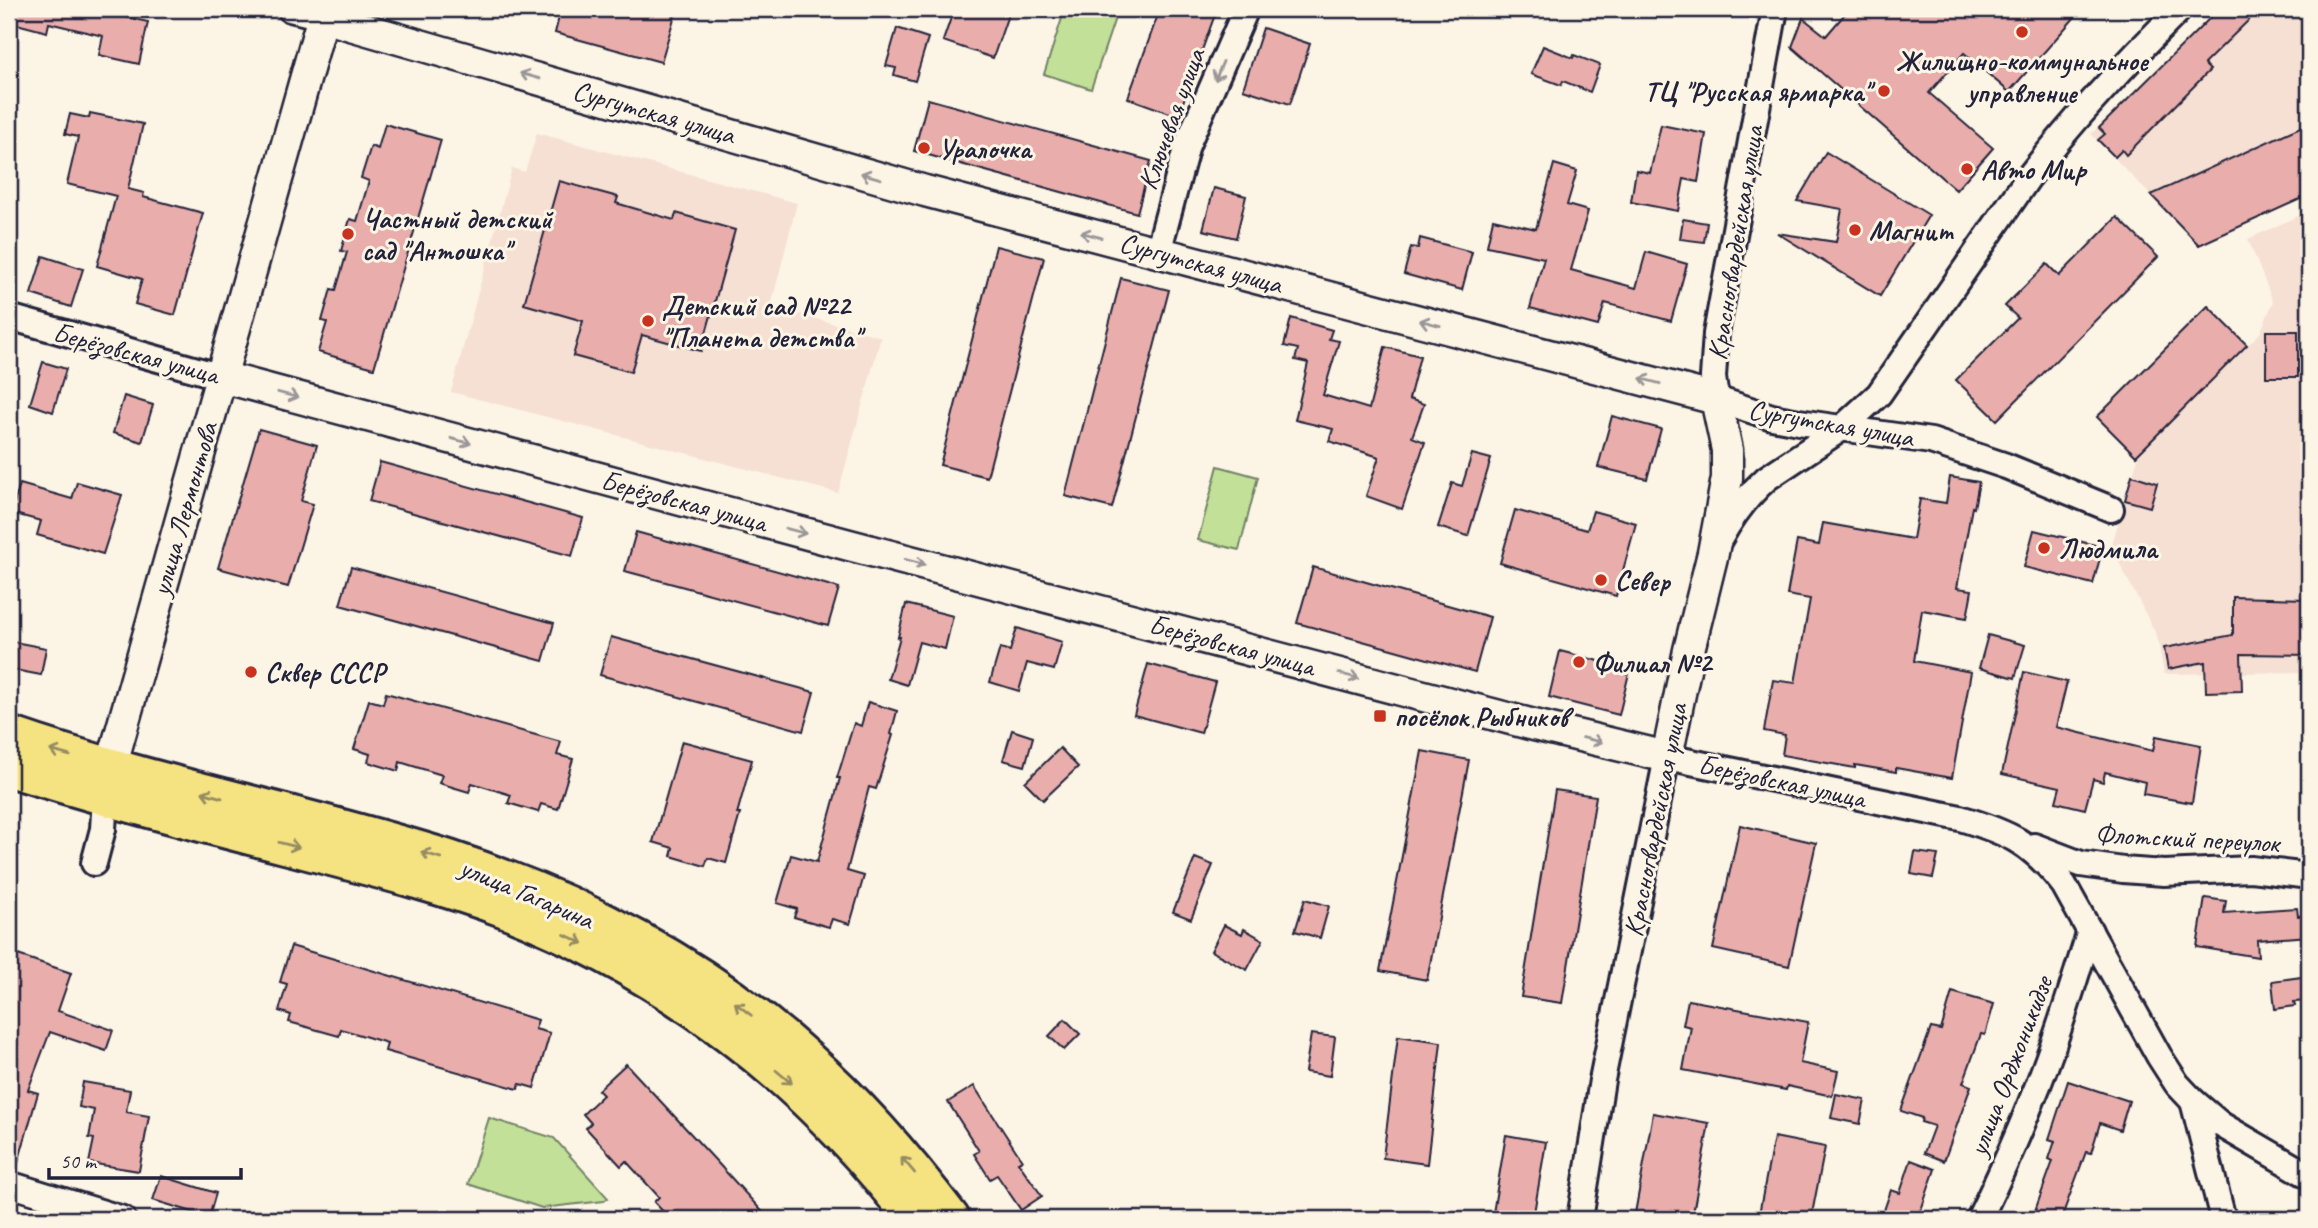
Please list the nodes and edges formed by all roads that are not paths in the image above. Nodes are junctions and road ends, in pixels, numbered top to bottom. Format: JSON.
{"nodes":[{"id":1,"x":290,"y":9,"type":"edge"},
{"id":2,"x":1246,"y":9,"type":"edge"},
{"id":3,"x":1775,"y":9,"type":"edge"},
{"id":4,"x":2180,"y":9,"type":"edge"},
{"id":5,"x":324,"y":13,"type":"edge"},
{"id":6,"x":1158,"y":252,"type":"junction"},
{"id":7,"x":9,"y":317,"type":"edge"},
{"id":8,"x":222,"y":377,"type":"junction"},
{"id":9,"x":1716,"y":399,"type":"junction"},
{"id":10,"x":1842,"y":428,"type":"junction"},
{"id":11,"x":2111,"y":509,"type":"dead end"},
{"id":12,"x":1713,"y":553,"type":"junction"},
{"id":13,"x":9,"y":736,"type":"edge"},
{"id":14,"x":1667,"y":757,"type":"junction"},
{"id":15,"x":9,"y":767,"type":"edge"},
{"id":16,"x":108,"y":782,"type":"junction"},
{"id":17,"x":2024,"y":842,"type":"junction"},
{"id":18,"x":94,"y":863,"type":"dead end"},
{"id":19,"x":2309,"y":876,"type":"edge"},
{"id":20,"x":2090,"y":931,"type":"junction"},
{"id":21,"x":2193,"y":1101,"type":"junction"},
{"id":22,"x":2309,"y":1176,"type":"edge"},
{"id":23,"x":9,"y":1184,"type":"edge"},
{"id":24,"x":122,"y":1219,"type":"edge"},
{"id":25,"x":915,"y":1219,"type":"edge"},
{"id":26,"x":950,"y":1219,"type":"edge"},
{"id":27,"x":1580,"y":1219,"type":"edge"},
{"id":28,"x":1979,"y":1219,"type":"edge"},
{"id":29,"x":2222,"y":1219,"type":"edge"}],
"edges":[{"from":1,"to":5,"type":"street","name":"Сургутская улица"},
{"from":2,"to":6,"type":"street","name":"Ключевая улица","one_way":true},
{"from":3,"to":9,"type":"street","name":"Красногвардейская улица"},
{"from":4,"to":10,"type":"street"},
{"from":6,"to":5,"type":"street","name":"Сургутская улица","one_way":true},
{"from":5,"to":8,"type":"street","name":"улица Лермонтова"},
{"from":9,"to":6,"type":"street","name":"Сургутская улица","one_way":true},
{"from":7,"to":8,"type":"street","name":"Берёзовская улица"},
{"from":8,"to":14,"type":"street","name":"Берёзовская улица","one_way":true},
{"from":8,"to":16,"type":"street","name":"улица Лермонтова"},
{"from":9,"to":10,"type":"street","name":"Сургутская улица"},
{"from":9,"to":12,"type":"street","name":"Красногвардейская улица"},
{"from":10,"to":11,"type":"street","name":"Сургутская улица"},
{"from":10,"to":12,"type":"street"},
{"from":12,"to":14,"type":"street","name":"Красногвардейская улица"},
{"from":16,"to":13,"type":"main road","name":"улица Гагарина","one_way":true},
{"from":14,"to":17,"type":"street","name":"Берёзовская улица"},
{"from":14,"to":27,"type":"street","name":"Красногвардейская улица"},
{"from":15,"to":16,"type":"main road","name":"улица Гагарина"},
{"from":16,"to":18,"type":"street"},
{"from":16,"to":25,"type":"main road","name":"улица Гагарина","one_way":true},
{"from":26,"to":16,"type":"main road","name":"улица Гагарина","one_way":true},
{"from":17,"to":19,"type":"street","name":"Флотский переулок"},
{"from":17,"to":20,"type":"street","name":"Берёзовская улица"},
{"from":20,"to":21,"type":"street","name":"Берёзовская улица"},
{"from":20,"to":28,"type":"street","name":"улица Орджоникидзе"},
{"from":21,"to":22,"type":"street","name":"Берёзовская улица"},
{"from":21,"to":29,"type":"street"},
{"from":23,"to":24,"type":"street"}]}
